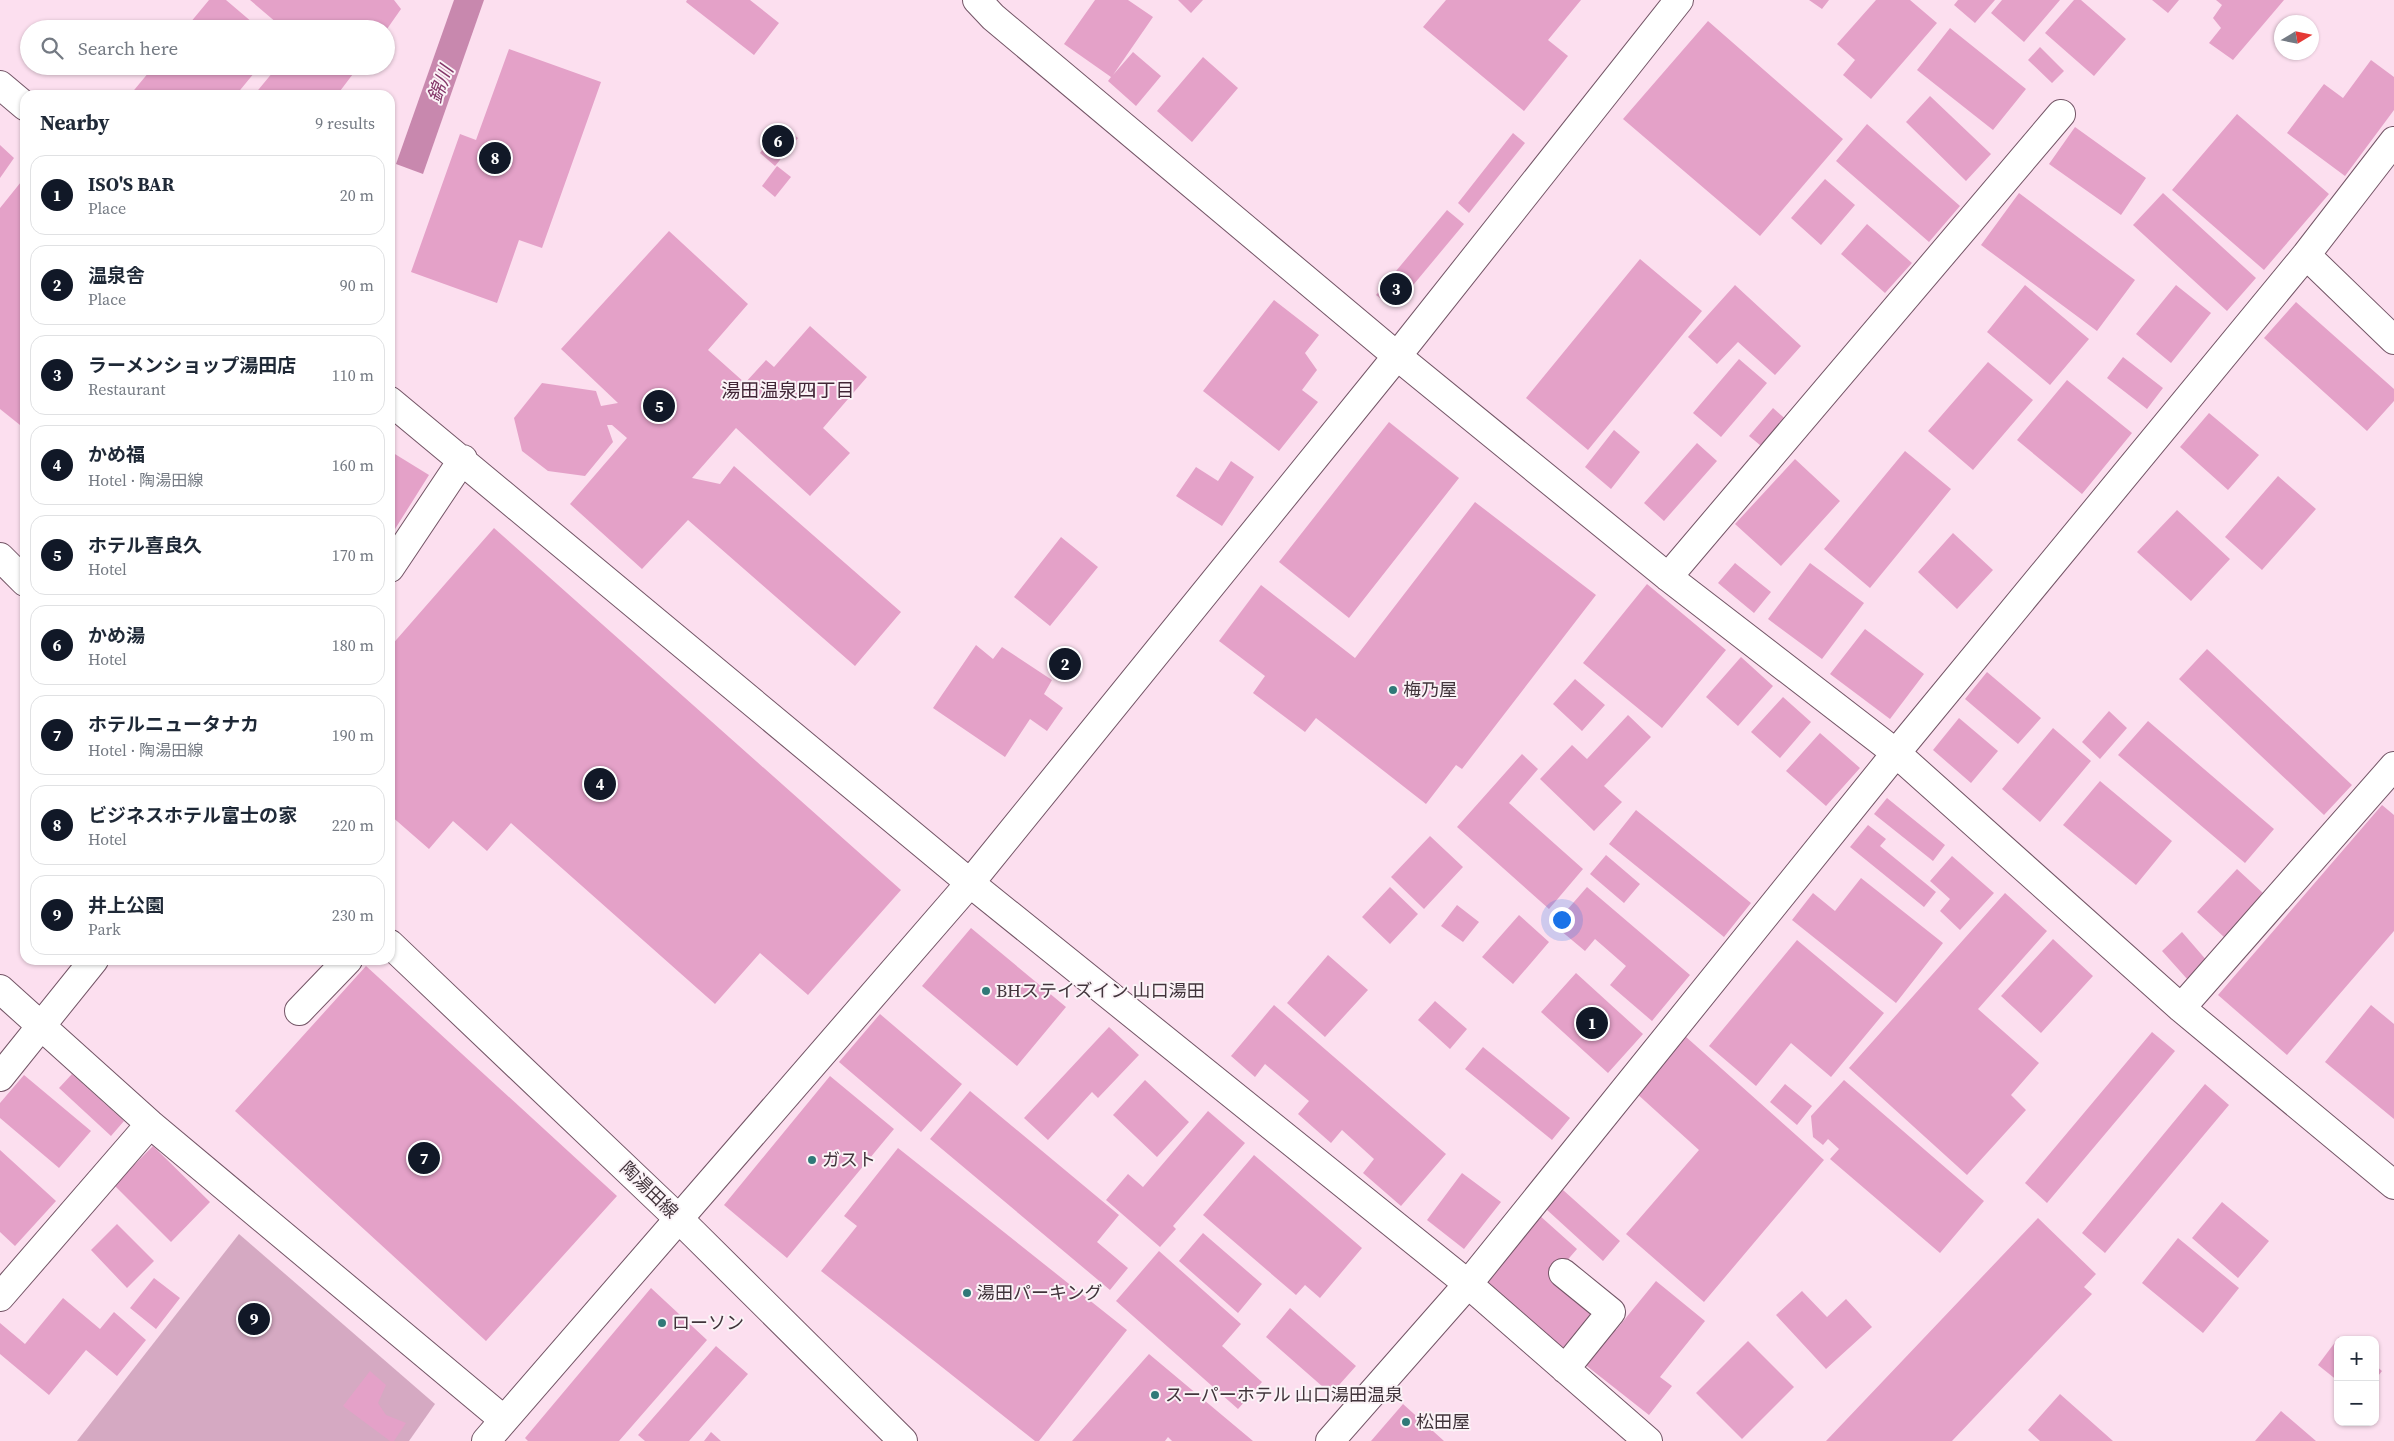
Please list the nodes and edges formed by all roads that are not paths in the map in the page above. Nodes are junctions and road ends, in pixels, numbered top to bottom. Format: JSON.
{"nodes":[{"id":1,"x":976,"y":0,"type":"edge"},
{"id":2,"x":1679,"y":0,"type":"edge"},
{"id":3,"x":0,"y":86,"type":"edge"},
{"id":4,"x":20,"y":102,"type":"edge"},
{"id":5,"x":2061,"y":114,"type":"dead end"},
{"id":6,"x":2394,"y":142,"type":"edge"},
{"id":7,"x":2306,"y":254,"type":"junction"},
{"id":8,"x":2394,"y":340,"type":"edge"},
{"id":9,"x":1397,"y":356,"type":"junction"},
{"id":10,"x":395,"y":405,"type":"edge"},
{"id":11,"x":462,"y":459,"type":"junction"},
{"id":12,"x":0,"y":557,"type":"edge"},
{"id":13,"x":395,"y":560,"type":"edge"},
{"id":14,"x":20,"y":577,"type":"edge"},
{"id":15,"x":1668,"y":577,"type":"junction"},
{"id":16,"x":1896,"y":754,"type":"junction"},
{"id":17,"x":2394,"y":766,"type":"edge"},
{"id":18,"x":970,"y":883,"type":"junction"},
{"id":19,"x":395,"y":949,"type":"edge"},
{"id":20,"x":90,"y":965,"type":"edge"},
{"id":21,"x":343,"y":965,"type":"edge"},
{"id":22,"x":0,"y":990,"type":"edge"},
{"id":23,"x":2181,"y":1008,"type":"junction"},
{"id":24,"x":299,"y":1011,"type":"dead end"},
{"id":25,"x":40,"y":1026,"type":"junction"},
{"id":26,"x":0,"y":1076,"type":"edge"},
{"id":27,"x":150,"y":1124,"type":"junction"},
{"id":28,"x":2394,"y":1186,"type":"edge"},
{"id":29,"x":679,"y":1219,"type":"junction"},
{"id":30,"x":1563,"y":1273,"type":"dead end"},
{"id":31,"x":1468,"y":1284,"type":"junction"},
{"id":32,"x":0,"y":1297,"type":"edge"},
{"id":33,"x":1565,"y":1369,"type":"junction"},
{"id":34,"x":504,"y":1420,"type":"junction"},
{"id":35,"x":486,"y":1441,"type":"edge"},
{"id":36,"x":903,"y":1441,"type":"edge"},
{"id":37,"x":1330,"y":1441,"type":"edge"},
{"id":38,"x":1648,"y":1441,"type":"edge"}],
"edges":[{"from":1,"to":9,"type":"street"},
{"from":2,"to":9,"type":"street"},
{"from":3,"to":4,"type":"street"},
{"from":5,"to":15,"type":"street"},
{"from":6,"to":7,"type":"street"},
{"from":7,"to":8,"type":"street"},
{"from":7,"to":16,"type":"street"},
{"from":9,"to":15,"type":"street"},
{"from":9,"to":18,"type":"street"},
{"from":10,"to":11,"type":"street"},
{"from":11,"to":13,"type":"street"},
{"from":11,"to":18,"type":"street"},
{"from":12,"to":14,"type":"street"},
{"from":15,"to":16,"type":"street"},
{"from":16,"to":23,"type":"street"},
{"from":16,"to":31,"type":"street"},
{"from":17,"to":23,"type":"street"},
{"from":18,"to":29,"type":"street"},
{"from":18,"to":31,"type":"street"},
{"from":19,"to":29,"type":"street","name":"陶湯田線"},
{"from":20,"to":25,"type":"street"},
{"from":21,"to":24,"type":"street"},
{"from":22,"to":25,"type":"street"},
{"from":23,"to":28,"type":"street"},
{"from":25,"to":26,"type":"street"},
{"from":25,"to":27,"type":"street"},
{"from":27,"to":32,"type":"street"},
{"from":27,"to":34,"type":"street"},
{"from":29,"to":34,"type":"street"},
{"from":29,"to":36,"type":"street","name":"陶湯田線"},
{"from":30,"to":33,"type":"street"},
{"from":31,"to":33,"type":"street"},
{"from":31,"to":37,"type":"street"},
{"from":33,"to":38,"type":"street"},
{"from":34,"to":35,"type":"street"}]}
